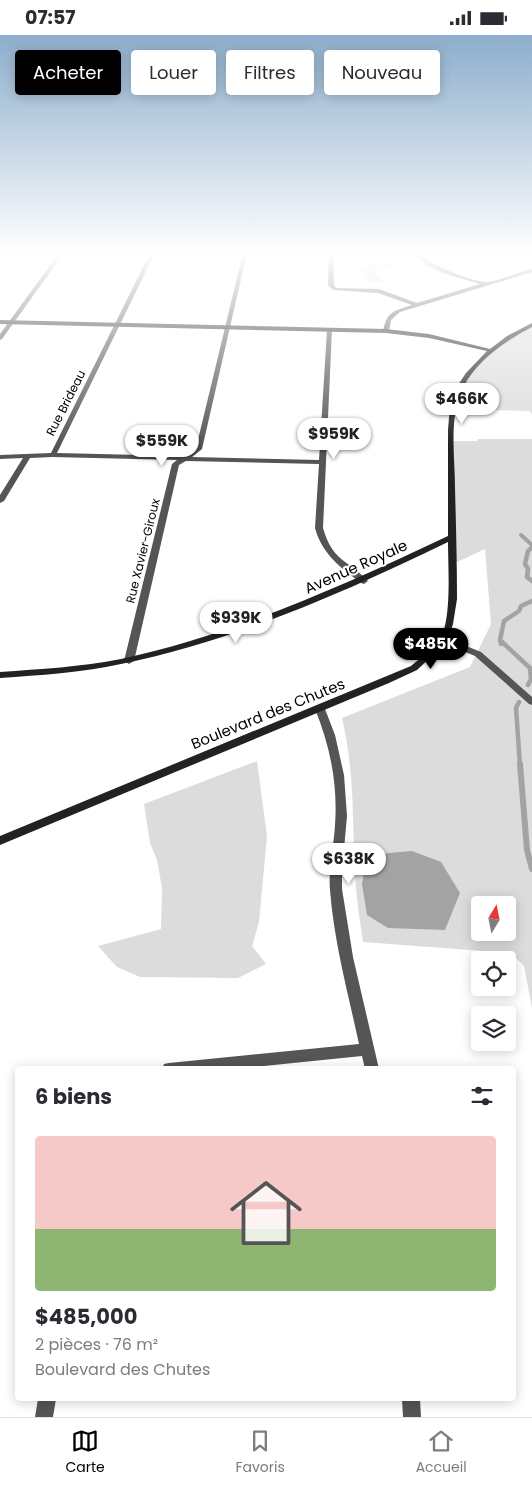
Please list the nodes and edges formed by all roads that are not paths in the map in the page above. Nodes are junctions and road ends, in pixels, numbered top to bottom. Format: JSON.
{"nodes":[{"id":1,"x":14,"y":317,"type":"edge"},
{"id":2,"x":122,"y":317,"type":"edge"},
{"id":3,"x":229,"y":317,"type":"edge"},
{"id":4,"x":390,"y":317,"type":"edge"},
{"id":5,"x":0,"y":322,"type":"edge"},
{"id":6,"x":11,"y":322,"type":"junction"},
{"id":7,"x":118,"y":325,"type":"junction"},
{"id":8,"x":532,"y":325,"type":"edge"},
{"id":9,"x":227,"y":327,"type":"junction"},
{"id":10,"x":330,"y":330,"type":"junction"},
{"id":11,"x":386,"y":331,"type":"junction"},
{"id":12,"x":0,"y":338,"type":"edge"},
{"id":13,"x":493,"y":351,"type":"junction"},
{"id":14,"x":28,"y":455,"type":"junction"},
{"id":15,"x":53,"y":455,"type":"junction"},
{"id":16,"x":0,"y":457,"type":"edge"},
{"id":17,"x":188,"y":457,"type":"junction"},
{"id":18,"x":323,"y":462,"type":"junction"},
{"id":19,"x":0,"y":501,"type":"edge"},
{"id":20,"x":452,"y":538,"type":"junction"},
{"id":21,"x":364,"y":581,"type":"junction"},
{"id":22,"x":444,"y":640,"type":"junction"},
{"id":23,"x":129,"y":661,"type":"junction"},
{"id":24,"x":0,"y":675,"type":"edge"},
{"id":25,"x":532,"y":702,"type":"edge"},
{"id":26,"x":320,"y":709,"type":"junction"},
{"id":27,"x":0,"y":841,"type":"edge"},
{"id":28,"x":367,"y":1049,"type":"junction"},
{"id":29,"x":199,"y":1066,"type":"edge"},
{"id":30,"x":371,"y":1066,"type":"edge"},
{"id":31,"x":47,"y":1401,"type":"edge"},
{"id":32,"x":410,"y":1401,"type":"edge"},
{"id":33,"x":44,"y":1417,"type":"edge"},
{"id":34,"x":412,"y":1417,"type":"edge"}],
"edges":[{"from":1,"to":6,"type":"street"},
{"from":2,"to":7,"type":"street","name":"Rue Brideau"},
{"from":3,"to":9,"type":"street","name":"Rue Xavier-Giroux"},
{"from":4,"to":11,"type":"street"},
{"from":5,"to":6,"type":"street"},
{"from":6,"to":7,"type":"street"},
{"from":6,"to":12,"type":"street"},
{"from":7,"to":9,"type":"street"},
{"from":7,"to":15,"type":"street","name":"Rue Brideau"},
{"from":8,"to":13,"type":"street"},
{"from":9,"to":10,"type":"street"},
{"from":9,"to":17,"type":"street","name":"Rue Xavier-Giroux"},
{"from":10,"to":11,"type":"street"},
{"from":10,"to":18,"type":"street"},
{"from":11,"to":13,"type":"street"},
{"from":13,"to":20,"type":"street"},
{"from":14,"to":15,"type":"street"},
{"from":14,"to":16,"type":"street"},
{"from":14,"to":19,"type":"street"},
{"from":15,"to":17,"type":"street"},
{"from":17,"to":18,"type":"street"},
{"from":17,"to":23,"type":"street","name":"Rue Xavier-Giroux"},
{"from":18,"to":21,"type":"street"},
{"from":20,"to":21,"type":"street","name":"Avenue Royale"},
{"from":20,"to":22,"type":"street"},
{"from":21,"to":23,"type":"street","name":"Avenue Royale"},
{"from":22,"to":25,"type":"street"},
{"from":22,"to":26,"type":"street","name":"Boulevard des Chutes"},
{"from":23,"to":24,"type":"street","name":"Avenue Royale"},
{"from":26,"to":27,"type":"street","name":"Boulevard des Chutes"},
{"from":26,"to":28,"type":"street"},
{"from":28,"to":29,"type":"street"},
{"from":28,"to":30,"type":"street"},
{"from":31,"to":33,"type":"street"},
{"from":32,"to":34,"type":"street"}]}
